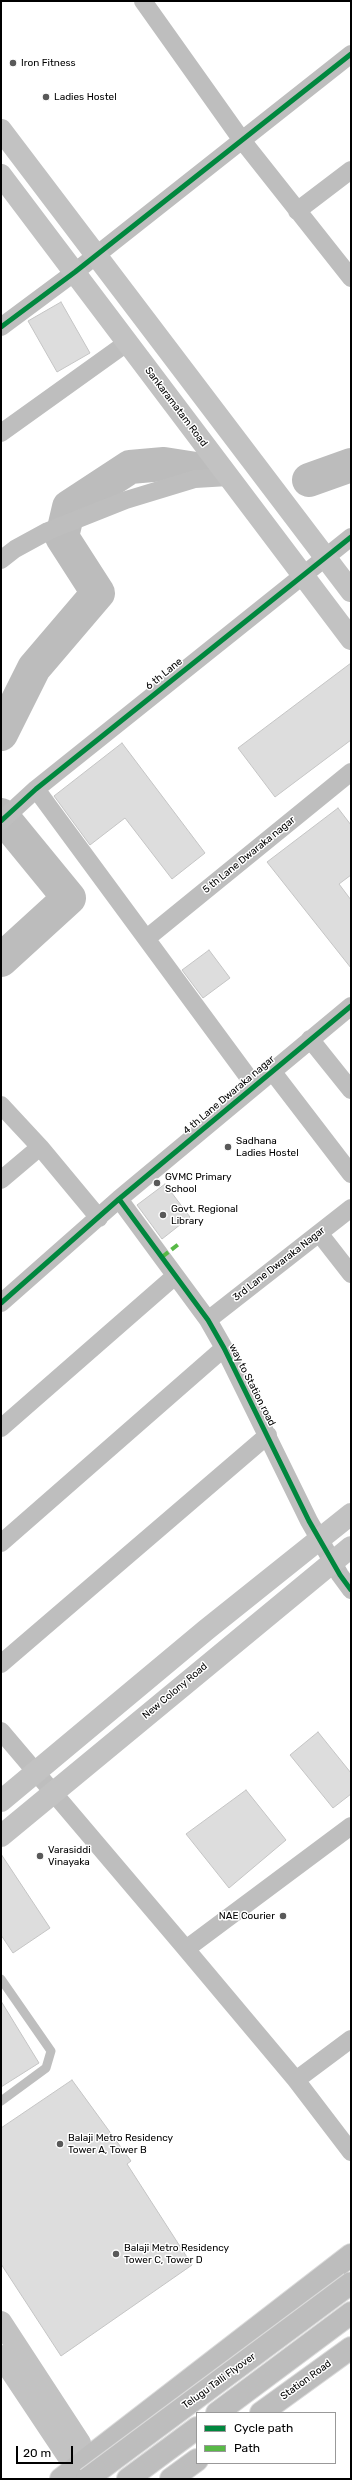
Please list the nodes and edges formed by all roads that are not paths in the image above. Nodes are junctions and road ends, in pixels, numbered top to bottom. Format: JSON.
{"nodes":[{"id":1,"x":143,"y":1,"type":"edge"},
{"id":2,"x":351,"y":54,"type":"edge"},
{"id":3,"x":1,"y":130,"type":"edge"},
{"id":4,"x":241,"y":139,"type":"junction"},
{"id":5,"x":351,"y":170,"type":"edge"},
{"id":6,"x":1,"y":175,"type":"edge"},
{"id":7,"x":296,"y":211,"type":"junction"},
{"id":8,"x":96,"y":255,"type":"junction"},
{"id":9,"x":75,"y":272,"type":"junction"},
{"id":10,"x":351,"y":278,"type":"edge"},
{"id":11,"x":1,"y":327,"type":"edge"},
{"id":12,"x":128,"y":342,"type":"junction"},
{"id":13,"x":1,"y":433,"type":"edge"},
{"id":14,"x":228,"y":477,"type":"junction"},
{"id":15,"x":351,"y":537,"type":"edge"},
{"id":16,"x":325,"y":556,"type":"junction"},
{"id":17,"x":1,"y":560,"type":"edge"},
{"id":18,"x":303,"y":574,"type":"junction"},
{"id":19,"x":351,"y":591,"type":"edge"},
{"id":20,"x":351,"y":639,"type":"edge"},
{"id":21,"x":351,"y":772,"type":"edge"},
{"id":22,"x":36,"y":789,"type":"junction"},
{"id":23,"x":6,"y":816,"type":"edge"},
{"id":24,"x":147,"y":938,"type":"junction"},
{"id":25,"x":351,"y":1006,"type":"edge"},
{"id":26,"x":310,"y":1039,"type":"junction"},
{"id":27,"x":272,"y":1071,"type":"junction"},
{"id":28,"x":254,"y":1085,"type":"junction"},
{"id":29,"x":351,"y":1090,"type":"edge"},
{"id":30,"x":1,"y":1105,"type":"edge"},
{"id":31,"x":40,"y":1146,"type":"junction"},
{"id":32,"x":351,"y":1174,"type":"edge"},
{"id":33,"x":1,"y":1180,"type":"edge"},
{"id":34,"x":120,"y":1199,"type":"junction"},
{"id":35,"x":351,"y":1208,"type":"edge"},
{"id":36,"x":99,"y":1218,"type":"junction"},
{"id":37,"x":319,"y":1233,"type":"junction"},
{"id":38,"x":351,"y":1274,"type":"edge"},
{"id":39,"x":175,"y":1276,"type":"junction"},
{"id":40,"x":1,"y":1303,"type":"edge"},
{"id":41,"x":208,"y":1320,"type":"junction"},
{"id":42,"x":224,"y":1348,"type":"junction"},
{"id":43,"x":1,"y":1428,"type":"edge"},
{"id":44,"x":268,"y":1435,"type":"junction"},
{"id":45,"x":351,"y":1514,"type":"edge"},
{"id":46,"x":318,"y":1539,"type":"junction"},
{"id":47,"x":1,"y":1544,"type":"edge"},
{"id":48,"x":351,"y":1547,"type":"edge"},
{"id":49,"x":332,"y":1562,"type":"junction"},
{"id":50,"x":351,"y":1590,"type":"edge"},
{"id":51,"x":1,"y":1664,"type":"edge"},
{"id":52,"x":1,"y":1731,"type":"edge"},
{"id":53,"x":35,"y":1771,"type":"junction"},
{"id":54,"x":53,"y":1793,"type":"junction"},
{"id":55,"x":1,"y":1801,"type":"edge"},
{"id":56,"x":351,"y":1826,"type":"edge"},
{"id":57,"x":1,"y":1836,"type":"edge"},
{"id":58,"x":186,"y":1948,"type":"junction"},
{"id":59,"x":1,"y":1979,"type":"edge"},
{"id":60,"x":351,"y":2039,"type":"edge"},
{"id":61,"x":296,"y":2080,"type":"junction"},
{"id":62,"x":1,"y":2101,"type":"edge"},
{"id":63,"x":351,"y":2152,"type":"edge"},
{"id":64,"x":351,"y":2255,"type":"edge"},
{"id":65,"x":351,"y":2283,"type":"edge"},
{"id":66,"x":351,"y":2313,"type":"edge"},
{"id":67,"x":1,"y":2322,"type":"edge"},
{"id":68,"x":351,"y":2348,"type":"edge"},
{"id":69,"x":1,"y":2356,"type":"edge"},
{"id":70,"x":218,"y":2412,"type":"edge"},
{"id":71,"x":263,"y":2412,"type":"edge"},
{"id":72,"x":196,"y":2429,"type":"edge"},
{"id":73,"x":196,"y":2461,"type":"edge"},
{"id":74,"x":85,"y":2474,"type":"edge"},
{"id":75,"x":61,"y":2479,"type":"edge"},
{"id":76,"x":128,"y":2479,"type":"edge"},
{"id":77,"x":171,"y":2479,"type":"edge"}],
"edges":[{"from":1,"to":4,"type":"street"},
{"from":2,"to":4,"type":"street"},
{"from":3,"to":8,"type":"main road"},
{"from":4,"to":7,"type":"street"},
{"from":4,"to":8,"type":"street"},
{"from":5,"to":7,"type":"street"},
{"from":6,"to":9,"type":"main road","name":"Sankaramatam Road"},
{"from":7,"to":10,"type":"street"},
{"from":8,"to":9,"type":"street"},
{"from":8,"to":16,"type":"main road"},
{"from":9,"to":11,"type":"street"},
{"from":9,"to":12,"type":"main road","name":"Sankaramatam Road"},
{"from":12,"to":13,"type":"street"},
{"from":12,"to":14,"type":"main road","name":"Sankaramatam Road"},
{"from":14,"to":17,"type":"street"},
{"from":14,"to":18,"type":"main road","name":"Sankaramatam Road"},
{"from":15,"to":16,"type":"street","name":"6 th Lane"},
{"from":16,"to":18,"type":"street","name":"6 th Lane"},
{"from":16,"to":19,"type":"main road"},
{"from":18,"to":20,"type":"main road","name":"Sankaramatam Road"},
{"from":18,"to":22,"type":"street","name":"6 th Lane"},
{"from":21,"to":24,"type":"street","name":"5 th Lane Dwaraka nagar"},
{"from":22,"to":23,"type":"street","name":"6 th Lane"},
{"from":22,"to":24,"type":"street"},
{"from":24,"to":28,"type":"street"},
{"from":25,"to":26,"type":"street","name":"4 th Lane Dwaraka nagar"},
{"from":26,"to":27,"type":"street","name":"4 th Lane Dwaraka nagar"},
{"from":26,"to":29,"type":"street"},
{"from":27,"to":28,"type":"street","name":"4 th Lane Dwaraka nagar"},
{"from":27,"to":32,"type":"street"},
{"from":28,"to":34,"type":"street","name":"4 th Lane Dwaraka nagar"},
{"from":30,"to":31,"type":"street"},
{"from":31,"to":33,"type":"street"},
{"from":31,"to":36,"type":"street"},
{"from":34,"to":36,"type":"street","name":"4 th Lane Dwaraka nagar"},
{"from":34,"to":39,"type":"street","name":"way to Station road"},
{"from":35,"to":37,"type":"street","name":"3rd Lane Dwaraka Nagar"},
{"from":36,"to":40,"type":"street","name":"4 th Lane Dwaraka nagar"},
{"from":37,"to":38,"type":"street"},
{"from":37,"to":41,"type":"street","name":"3rd Lane Dwaraka Nagar"},
{"from":39,"to":41,"type":"street","name":"way to Station road"},
{"from":39,"to":43,"type":"street"},
{"from":41,"to":42,"type":"street","name":"way to Station road"},
{"from":42,"to":44,"type":"street","name":"way to Station road"},
{"from":42,"to":47,"type":"street"},
{"from":44,"to":46,"type":"street","name":"way to Station road"},
{"from":44,"to":51,"type":"street"},
{"from":45,"to":46,"type":"main road"},
{"from":46,"to":49,"type":"street","name":"way to Station road"},
{"from":46,"to":53,"type":"main road"},
{"from":48,"to":49,"type":"main road","name":"New Colony Road"},
{"from":49,"to":50,"type":"street","name":"way to Station road"},
{"from":49,"to":54,"type":"main road","name":"New Colony Road"},
{"from":52,"to":53,"type":"street"},
{"from":53,"to":54,"type":"street"},
{"from":53,"to":55,"type":"main road"},
{"from":54,"to":57,"type":"main road","name":"New Colony Road"},
{"from":54,"to":58,"type":"street"},
{"from":56,"to":58,"type":"street"},
{"from":58,"to":61,"type":"street"},
{"from":59,"to":62,"type":"lane"},
{"from":60,"to":61,"type":"street"},
{"from":61,"to":63,"type":"street"},
{"from":64,"to":74,"type":"main road"},
{"from":65,"to":74,"type":"main road","name":"Telugu Talli Flyover","bridge":true},
{"from":66,"to":70,"type":"main road"},
{"from":67,"to":74,"type":"main road"},
{"from":68,"to":71,"type":"main road","name":"Station Road"},
{"from":69,"to":74,"type":"main road"},
{"from":72,"to":76,"type":"main road"},
{"from":73,"to":77,"type":"main road"},
{"from":74,"to":75,"type":"main road"}]}
